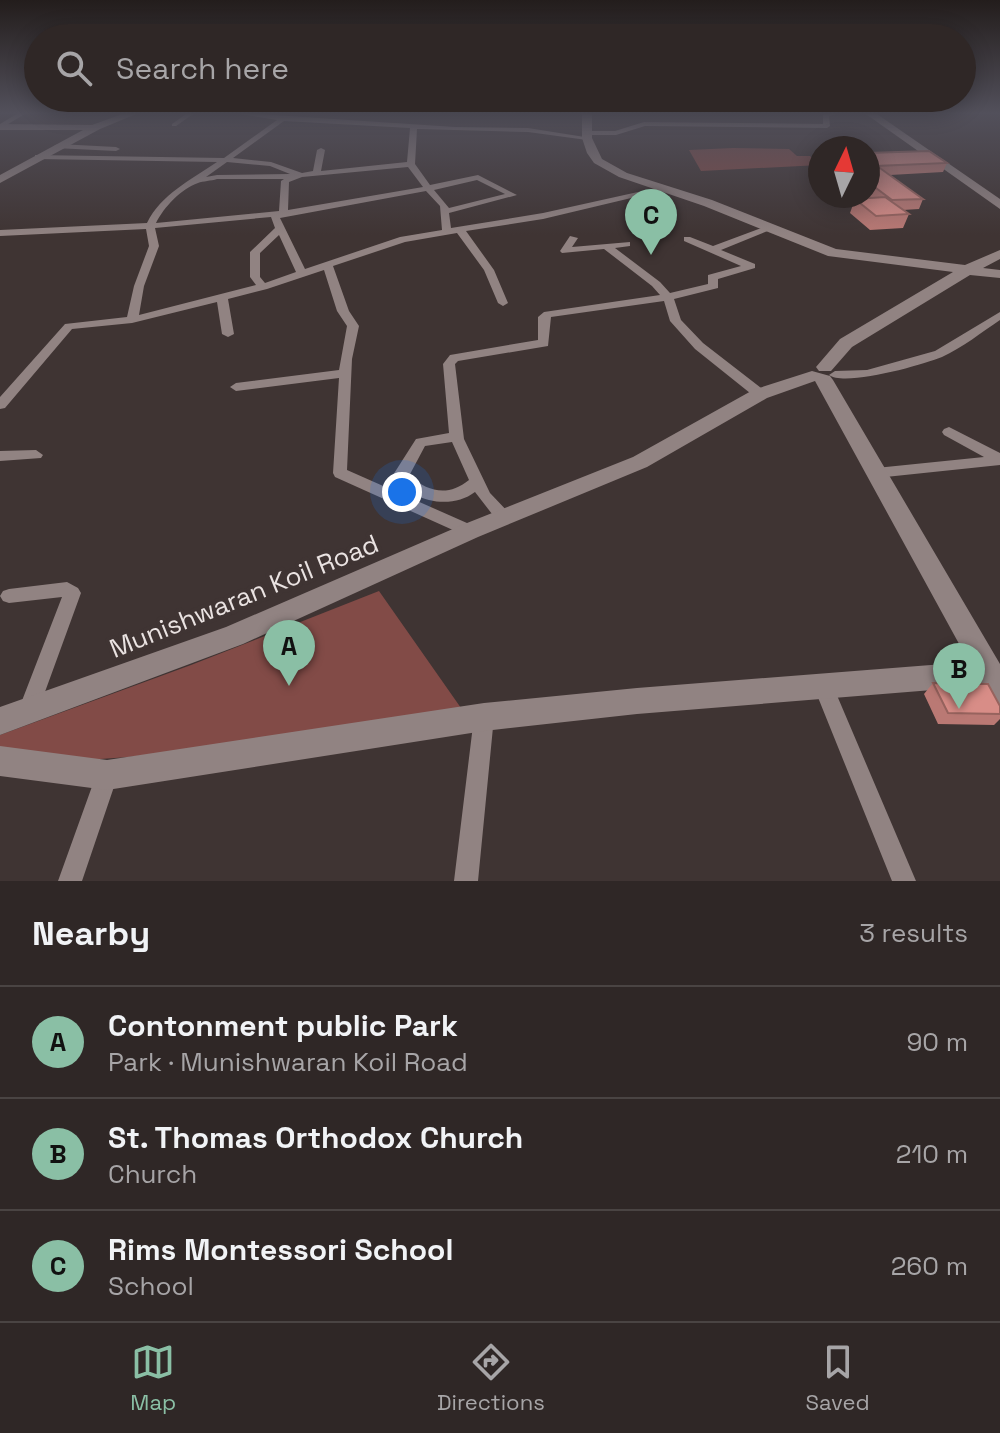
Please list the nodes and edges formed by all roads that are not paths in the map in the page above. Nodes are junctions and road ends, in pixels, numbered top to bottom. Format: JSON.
{"nodes":[{"id":1,"x":45,"y":153,"type":"edge"},
{"id":2,"x":233,"y":153,"type":"edge"},
{"id":3,"x":320,"y":153,"type":"edge"},
{"id":4,"x":412,"y":153,"type":"edge"},
{"id":5,"x":595,"y":153,"type":"edge"},
{"id":6,"x":926,"y":153,"type":"edge"},
{"id":7,"x":38,"y":157,"type":"junction"},
{"id":8,"x":225,"y":160,"type":"junction"},
{"id":9,"x":411,"y":164,"type":"junction"},
{"id":10,"x":316,"y":174,"type":"junction"},
{"id":11,"x":301,"y":175,"type":"junction"},
{"id":12,"x":0,"y":180,"type":"edge"},
{"id":13,"x":193,"y":183,"type":"junction"},
{"id":14,"x":429,"y":189,"type":"junction"},
{"id":15,"x":665,"y":189,"type":"junction"},
{"id":16,"x":1000,"y":205,"type":"edge"},
{"id":17,"x":446,"y":211,"type":"junction"},
{"id":18,"x":279,"y":216,"type":"junction"},
{"id":19,"x":543,"y":216,"type":"junction"},
{"id":20,"x":150,"y":227,"type":"junction"},
{"id":21,"x":770,"y":228,"type":"junction"},
{"id":22,"x":280,"y":229,"type":"junction"},
{"id":23,"x":460,"y":230,"type":"junction"},
{"id":24,"x":447,"y":232,"type":"junction"},
{"id":25,"x":2,"y":234,"type":"edge"},
{"id":26,"x":687,"y":239,"type":"dead end"},
{"id":27,"x":627,"y":244,"type":"dead end"},
{"id":28,"x":607,"y":247,"type":"junction"},
{"id":29,"x":715,"y":249,"type":"junction"},
{"id":30,"x":1000,"y":254,"type":"edge"},
{"id":31,"x":327,"y":264,"type":"junction"},
{"id":32,"x":967,"y":270,"type":"junction"},
{"id":33,"x":302,"y":273,"type":"junction"},
{"id":34,"x":1000,"y":274,"type":"edge"},
{"id":35,"x":263,"y":287,"type":"junction"},
{"id":36,"x":668,"y":297,"type":"junction"},
{"id":37,"x":222,"y":298,"type":"junction"},
{"id":38,"x":503,"y":303,"type":"dead end"},
{"id":39,"x":1000,"y":315,"type":"edge"},
{"id":40,"x":132,"y":320,"type":"junction"},
{"id":41,"x":228,"y":334,"type":"dead end"},
{"id":42,"x":346,"y":373,"type":"junction"},
{"id":43,"x":824,"y":375,"type":"junction"},
{"id":44,"x":236,"y":387,"type":"dead end"},
{"id":45,"x":760,"y":394,"type":"junction"},
{"id":46,"x":0,"y":405,"type":"edge"},
{"id":47,"x":949,"y":432,"type":"dead end"},
{"id":48,"x":457,"y":437,"type":"junction"},
{"id":49,"x":36,"y":455,"type":"dead end"},
{"id":50,"x":0,"y":456,"type":"edge"},
{"id":51,"x":1000,"y":460,"type":"edge"},
{"id":52,"x":876,"y":473,"type":"junction"},
{"id":53,"x":477,"y":482,"type":"junction"},
{"id":54,"x":505,"y":519,"type":"junction"},
{"id":55,"x":470,"y":531,"type":"junction"},
{"id":56,"x":9,"y":596,"type":"dead end"},
{"id":57,"x":997,"y":681,"type":"edge"},
{"id":58,"x":823,"y":685,"type":"junction"},
{"id":59,"x":28,"y":711,"type":"junction"},
{"id":60,"x":484,"y":717,"type":"junction"},
{"id":61,"x":0,"y":721,"type":"edge"},
{"id":62,"x":0,"y":761,"type":"edge"},
{"id":63,"x":107,"y":775,"type":"junction"},
{"id":64,"x":70,"y":881,"type":"edge"},
{"id":65,"x":466,"y":881,"type":"edge"},
{"id":66,"x":904,"y":881,"type":"edge"}],
"edges":[{"from":1,"to":7,"type":"main road"},
{"from":2,"to":8,"type":"street"},
{"from":3,"to":10,"type":"street"},
{"from":4,"to":9,"type":"street"},
{"from":5,"to":15,"type":"main road"},
{"from":6,"to":16,"type":"main road"},
{"from":7,"to":8,"type":"street"},
{"from":7,"to":12,"type":"main road"},
{"from":8,"to":11,"type":"street"},
{"from":8,"to":13,"type":"street"},
{"from":9,"to":10,"type":"street"},
{"from":9,"to":14,"type":"street"},
{"from":10,"to":11,"type":"street"},
{"from":11,"to":13,"type":"street"},
{"from":11,"to":18,"type":"street"},
{"from":13,"to":20,"type":"street"},
{"from":14,"to":17,"type":"street"},
{"from":14,"to":17,"type":"street"},
{"from":14,"to":18,"type":"street"},
{"from":15,"to":19,"type":"street"},
{"from":15,"to":21,"type":"main road"},
{"from":17,"to":24,"type":"street"},
{"from":18,"to":20,"type":"street"},
{"from":18,"to":22,"type":"street"},
{"from":19,"to":23,"type":"street"},
{"from":19,"to":28,"type":"street"},
{"from":20,"to":25,"type":"street"},
{"from":20,"to":40,"type":"street"},
{"from":21,"to":29,"type":"street"},
{"from":21,"to":32,"type":"main road"},
{"from":22,"to":33,"type":"street"},
{"from":22,"to":35,"type":"street"},
{"from":23,"to":24,"type":"street"},
{"from":23,"to":38,"type":"street"},
{"from":24,"to":31,"type":"street"},
{"from":26,"to":29,"type":"street"},
{"from":27,"to":28,"type":"street"},
{"from":28,"to":36,"type":"street"},
{"from":29,"to":36,"type":"street"},
{"from":30,"to":32,"type":"main road","name":"Munishwaran Koil Road"},
{"from":31,"to":33,"type":"street"},
{"from":31,"to":42,"type":"street"},
{"from":32,"to":34,"type":"main road"},
{"from":32,"to":43,"type":"main road","name":"Munishwaran Koil Road"},
{"from":33,"to":35,"type":"street"},
{"from":35,"to":37,"type":"street"},
{"from":36,"to":45,"type":"street"},
{"from":36,"to":48,"type":"street"},
{"from":37,"to":40,"type":"street"},
{"from":37,"to":41,"type":"street"},
{"from":39,"to":43,"type":"street"},
{"from":40,"to":46,"type":"street"},
{"from":42,"to":44,"type":"street"},
{"from":42,"to":55,"type":"street"},
{"from":43,"to":45,"type":"main road","name":"Munishwaran Koil Road"},
{"from":43,"to":52,"type":"main road"},
{"from":45,"to":54,"type":"main road","name":"Munishwaran Koil Road"},
{"from":47,"to":51,"type":"street"},
{"from":48,"to":53,"type":"street"},
{"from":48,"to":53,"type":"street"},
{"from":49,"to":50,"type":"street"},
{"from":51,"to":52,"type":"street"},
{"from":52,"to":57,"type":"main road"},
{"from":53,"to":54,"type":"street"},
{"from":54,"to":55,"type":"main road","name":"Munishwaran Koil Road"},
{"from":55,"to":59,"type":"main road","name":"Munishwaran Koil Road"},
{"from":56,"to":59,"type":"street"},
{"from":57,"to":58,"type":"main road"},
{"from":58,"to":60,"type":"main road"},
{"from":58,"to":66,"type":"street"},
{"from":59,"to":61,"type":"main road","name":"Munishwaran Koil Road"},
{"from":60,"to":63,"type":"main road"},
{"from":60,"to":65,"type":"street"},
{"from":62,"to":63,"type":"main road"},
{"from":63,"to":64,"type":"street"}]}
